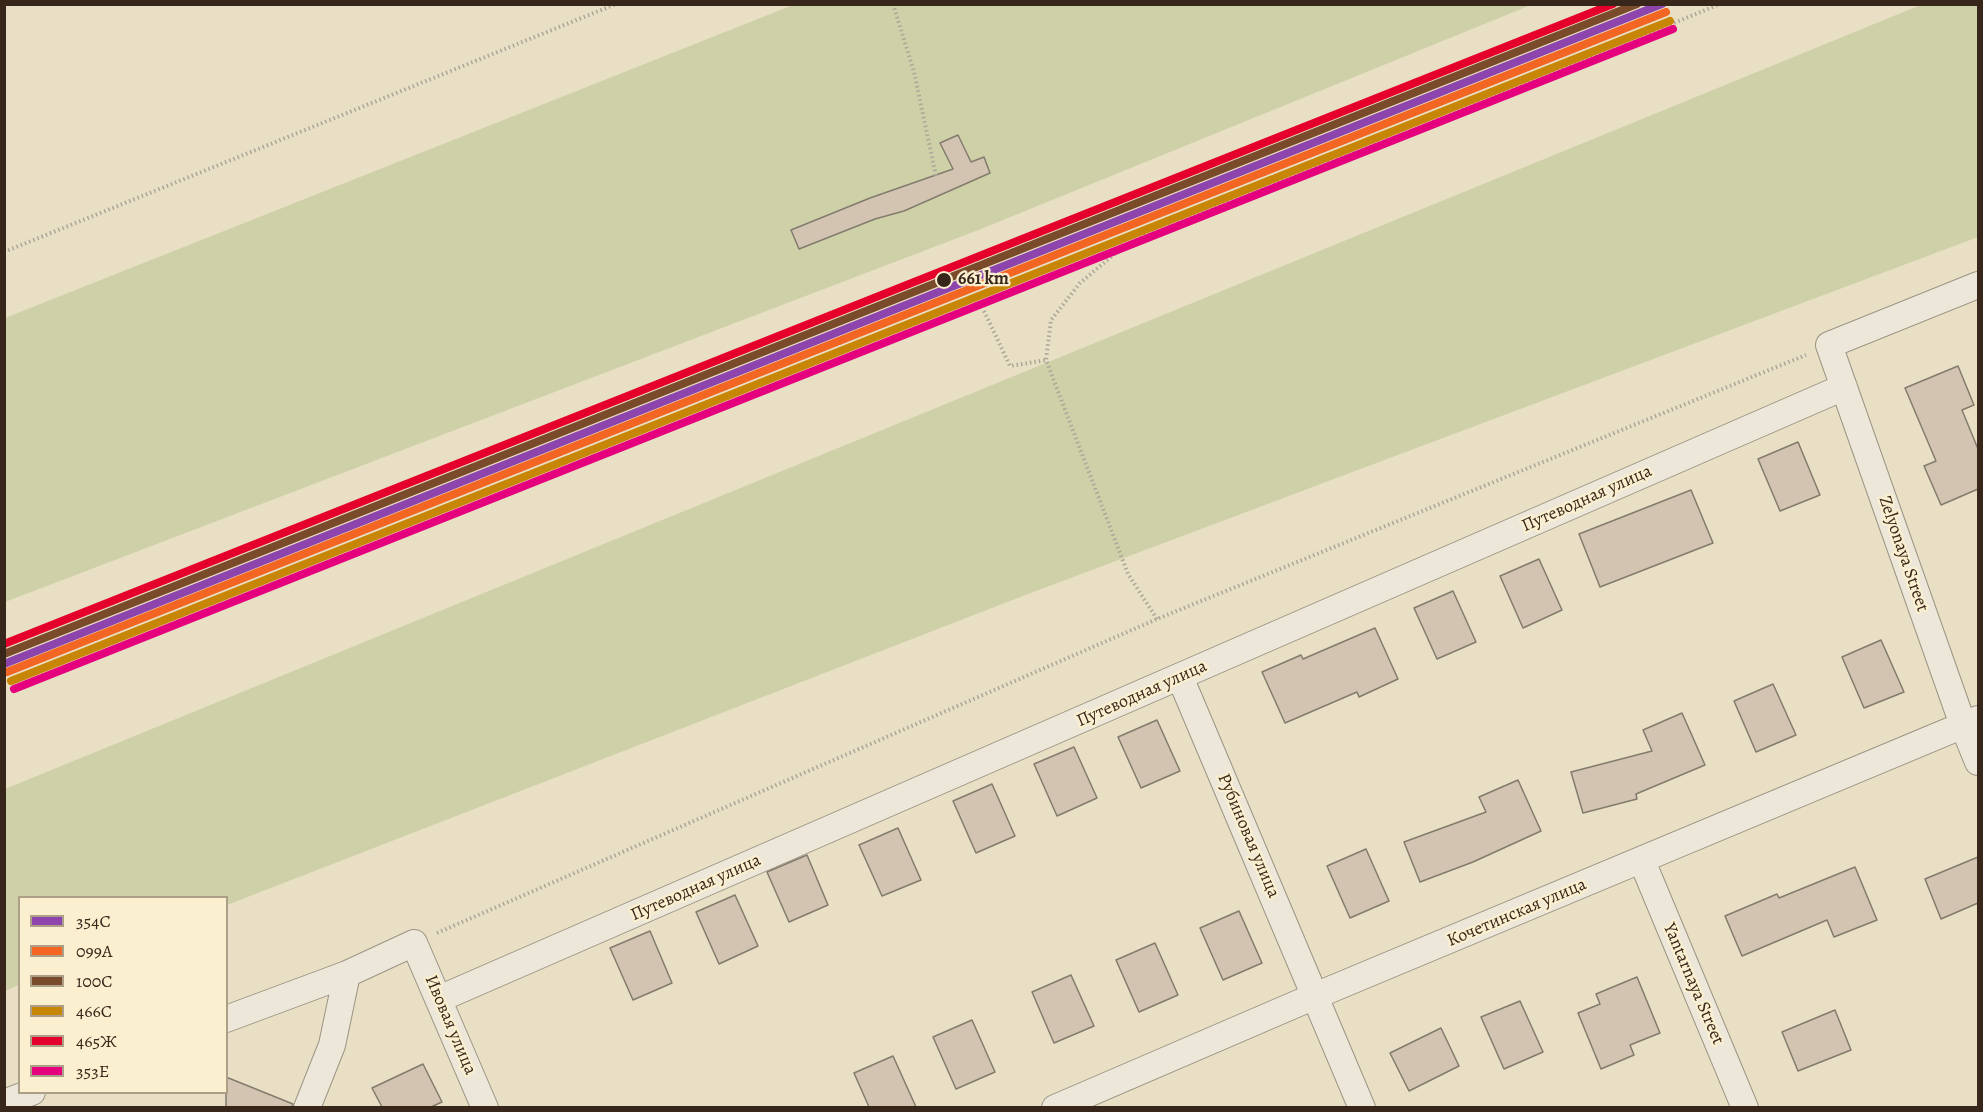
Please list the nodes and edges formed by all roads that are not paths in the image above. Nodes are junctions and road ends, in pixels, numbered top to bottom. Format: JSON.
{"nodes":[{"id":1,"x":1978,"y":285,"type":"edge"},
{"id":2,"x":1844,"y":387,"type":"junction"},
{"id":3,"x":1180,"y":677,"type":"junction"},
{"id":4,"x":1971,"y":722,"type":"edge"},
{"id":5,"x":1978,"y":762,"type":"edge"},
{"id":6,"x":1642,"y":861,"type":"junction"},
{"id":7,"x":347,"y":974,"type":"junction"},
{"id":8,"x":1315,"y":996,"type":"junction"},
{"id":9,"x":439,"y":999,"type":"junction"},
{"id":10,"x":228,"y":1018,"type":"edge"},
{"id":11,"x":27,"y":1094,"type":"edge"},
{"id":12,"x":4,"y":1103,"type":"edge"},
{"id":13,"x":307,"y":1107,"type":"edge"},
{"id":14,"x":485,"y":1107,"type":"edge"},
{"id":15,"x":1055,"y":1107,"type":"edge"},
{"id":16,"x":1362,"y":1107,"type":"edge"},
{"id":17,"x":1745,"y":1107,"type":"edge"}],
"edges":[{"from":1,"to":2,"type":"street","name":"Zelyonaya Street"},
{"from":2,"to":3,"type":"street","name":"Путеводная улица"},
{"from":2,"to":4,"type":"street","name":"Zelyonaya Street"},
{"from":3,"to":8,"type":"street","name":"Рубиновая улица"},
{"from":3,"to":9,"type":"street","name":"Путеводная улица"},
{"from":4,"to":5,"type":"street","name":"Zelyonaya Street"},
{"from":4,"to":6,"type":"street","name":"Кочетинская улица"},
{"from":6,"to":8,"type":"street","name":"Кочетинская улица"},
{"from":6,"to":17,"type":"street","name":"Yantarnaya Street"},
{"from":7,"to":9,"type":"street","name":"Ивовая улица"},
{"from":7,"to":10,"type":"street"},
{"from":7,"to":13,"type":"street"},
{"from":8,"to":15,"type":"street","name":"Кочетинская улица"},
{"from":8,"to":16,"type":"street","name":"Рубиновая улица"},
{"from":9,"to":14,"type":"street","name":"Ивовая улица"},
{"from":11,"to":12,"type":"street"}]}
